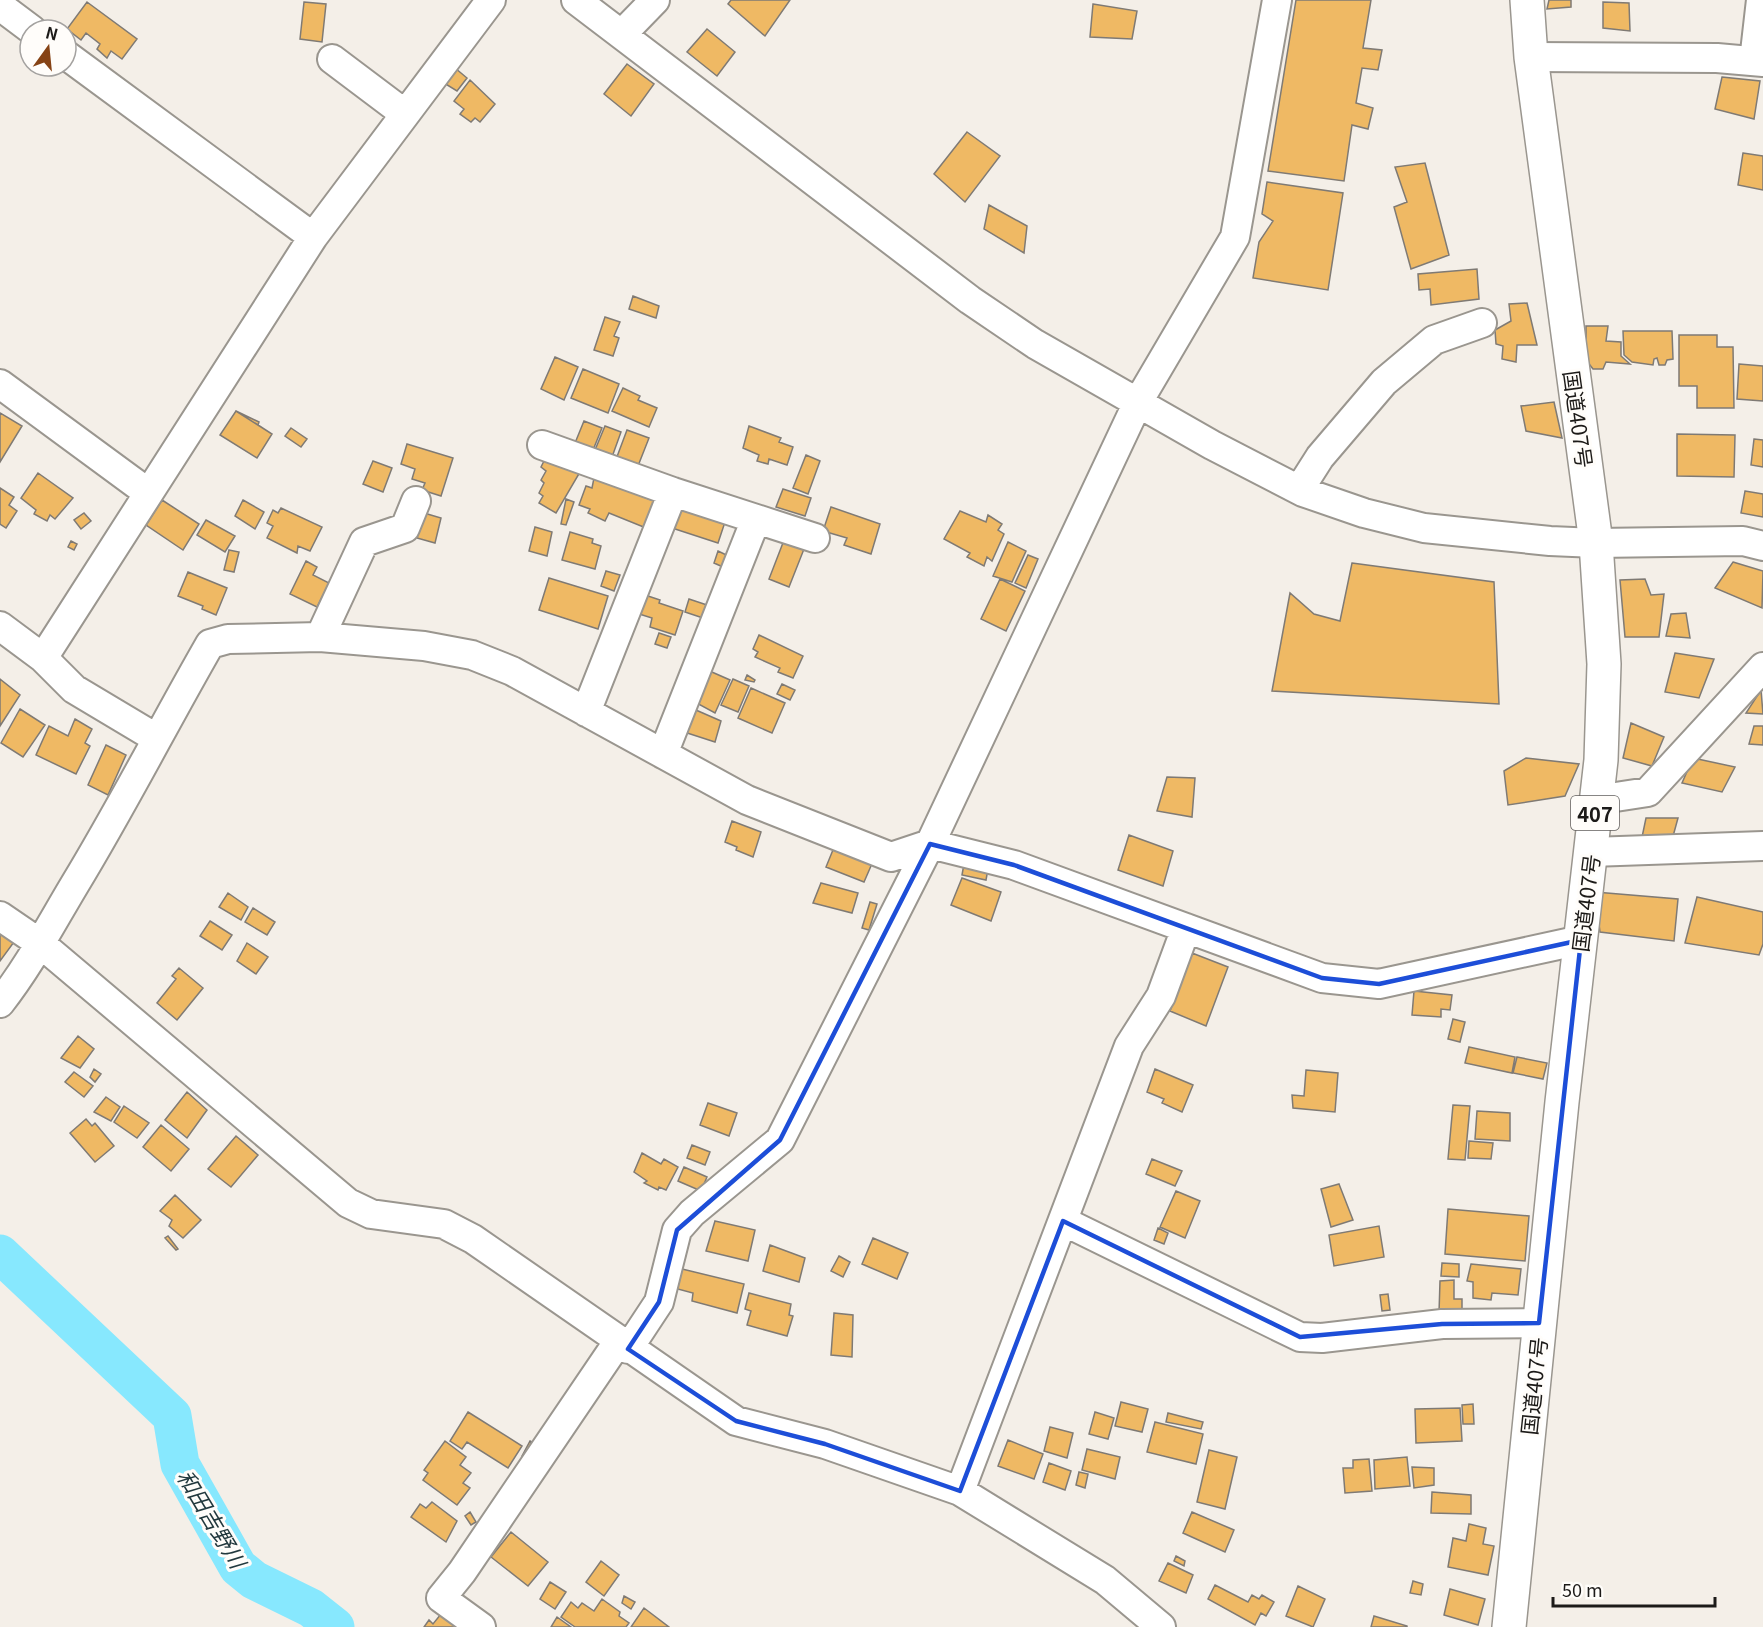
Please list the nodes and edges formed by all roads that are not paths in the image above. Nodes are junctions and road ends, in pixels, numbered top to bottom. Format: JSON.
{"nodes":[{"id":1,"x":491,"y":0,"type":"edge"},
{"id":2,"x":576,"y":0,"type":"edge"},
{"id":3,"x":655,"y":0,"type":"edge"},
{"id":4,"x":1277,"y":0,"type":"edge"},
{"id":5,"x":1527,"y":0,"type":"edge"},
{"id":6,"x":1761,"y":0,"type":"edge"},
{"id":7,"x":0,"y":6,"type":"edge"},
{"id":8,"x":18,"y":20,"type":"edge"},
{"id":9,"x":621,"y":34,"type":"junction"},
{"id":10,"x":1531,"y":57,"type":"junction"},
{"id":11,"x":332,"y":60,"type":"dead end"},
{"id":12,"x":1758,"y":61,"type":"edge"},
{"id":13,"x":78,"y":64,"type":"edge"},
{"id":14,"x":405,"y":114,"type":"junction"},
{"id":15,"x":313,"y":237,"type":"junction"},
{"id":16,"x":1482,"y":323,"type":"dead end"},
{"id":17,"x":0,"y":384,"type":"edge"},
{"id":18,"x":1138,"y":402,"type":"junction"},
{"id":19,"x":542,"y":445,"type":"dead end"},
{"id":20,"x":1299,"y":490,"type":"junction"},
{"id":21,"x":147,"y":492,"type":"junction"},
{"id":22,"x":673,"y":492,"type":"junction"},
{"id":23,"x":416,"y":501,"type":"dead end"},
{"id":24,"x":756,"y":519,"type":"junction"},
{"id":25,"x":815,"y":537,"type":"dead end"},
{"id":26,"x":1596,"y":543,"type":"junction"},
{"id":27,"x":1763,"y":546,"type":"edge"},
{"id":28,"x":0,"y":626,"type":"edge"},
{"id":29,"x":320,"y":637,"type":"junction"},
{"id":30,"x":43,"y":658,"type":"junction"},
{"id":31,"x":1763,"y":667,"type":"edge"},
{"id":32,"x":586,"y":712,"type":"junction"},
{"id":33,"x":156,"y":738,"type":"junction"},
{"id":34,"x":663,"y":754,"type":"junction"},
{"id":35,"x":1596,"y":800,"type":"junction"},
{"id":36,"x":930,"y":844,"type":"junction"},
{"id":37,"x":1763,"y":846,"type":"edge"},
{"id":38,"x":1591,"y":852,"type":"junction"},
{"id":39,"x":0,"y":916,"type":"edge"},
{"id":40,"x":1186,"y":928,"type":"junction"},
{"id":41,"x":1581,"y":940,"type":"junction"},
{"id":42,"x":41,"y":944,"type":"junction"},
{"id":43,"x":0,"y":1003,"type":"edge"},
{"id":44,"x":1062,"y":1221,"type":"junction"},
{"id":45,"x":1539,"y":1323,"type":"junction"},
{"id":46,"x":623,"y":1346,"type":"junction"},
{"id":47,"x":960,"y":1491,"type":"junction"},
{"id":48,"x":1155,"y":1626,"type":"edge"},
{"id":49,"x":481,"y":1627,"type":"edge"},
{"id":50,"x":1509,"y":1627,"type":"edge"}],
"edges":[{"from":1,"to":14,"type":"street"},
{"from":2,"to":9,"type":"street"},
{"from":3,"to":9,"type":"street"},
{"from":4,"to":18,"type":"street"},
{"from":5,"to":10,"type":"highway","name":"国道407号","number":"407"},
{"from":6,"to":12,"type":"street"},
{"from":7,"to":8,"type":"street"},
{"from":9,"to":18,"type":"street"},
{"from":10,"to":12,"type":"street"},
{"from":10,"to":26,"type":"highway","name":"国道407号","number":"407"},
{"from":11,"to":14,"type":"street"},
{"from":13,"to":15,"type":"street"},
{"from":14,"to":15,"type":"street"},
{"from":15,"to":21,"type":"street"},
{"from":16,"to":20,"type":"street"},
{"from":17,"to":21,"type":"street"},
{"from":18,"to":20,"type":"street"},
{"from":18,"to":36,"type":"street"},
{"from":19,"to":22,"type":"street"},
{"from":20,"to":26,"type":"street"},
{"from":21,"to":30,"type":"street"},
{"from":22,"to":24,"type":"street"},
{"from":22,"to":32,"type":"street"},
{"from":23,"to":29,"type":"street"},
{"from":24,"to":25,"type":"street"},
{"from":24,"to":34,"type":"street"},
{"from":26,"to":27,"type":"street"},
{"from":26,"to":35,"type":"highway","name":"国道407号","number":"407"},
{"from":28,"to":30,"type":"street"},
{"from":29,"to":32,"type":"street"},
{"from":29,"to":33,"type":"street"},
{"from":30,"to":33,"type":"street"},
{"from":31,"to":35,"type":"street"},
{"from":32,"to":34,"type":"street"},
{"from":33,"to":42,"type":"street"},
{"from":34,"to":36,"type":"street"},
{"from":35,"to":38,"type":"highway","name":"国道407号","number":"407"},
{"from":36,"to":40,"type":"street"},
{"from":36,"to":46,"type":"street"},
{"from":37,"to":38,"type":"street"},
{"from":38,"to":41,"type":"highway","name":"国道407号","number":"407"},
{"from":39,"to":42,"type":"street"},
{"from":40,"to":41,"type":"street"},
{"from":40,"to":44,"type":"street"},
{"from":41,"to":45,"type":"highway","name":"国道407号","number":"407"},
{"from":42,"to":43,"type":"street"},
{"from":42,"to":46,"type":"street"},
{"from":44,"to":45,"type":"street"},
{"from":44,"to":47,"type":"street"},
{"from":45,"to":50,"type":"highway","name":"国道407号","number":"407"},
{"from":46,"to":47,"type":"street"},
{"from":46,"to":49,"type":"street"},
{"from":47,"to":48,"type":"street"}]}
